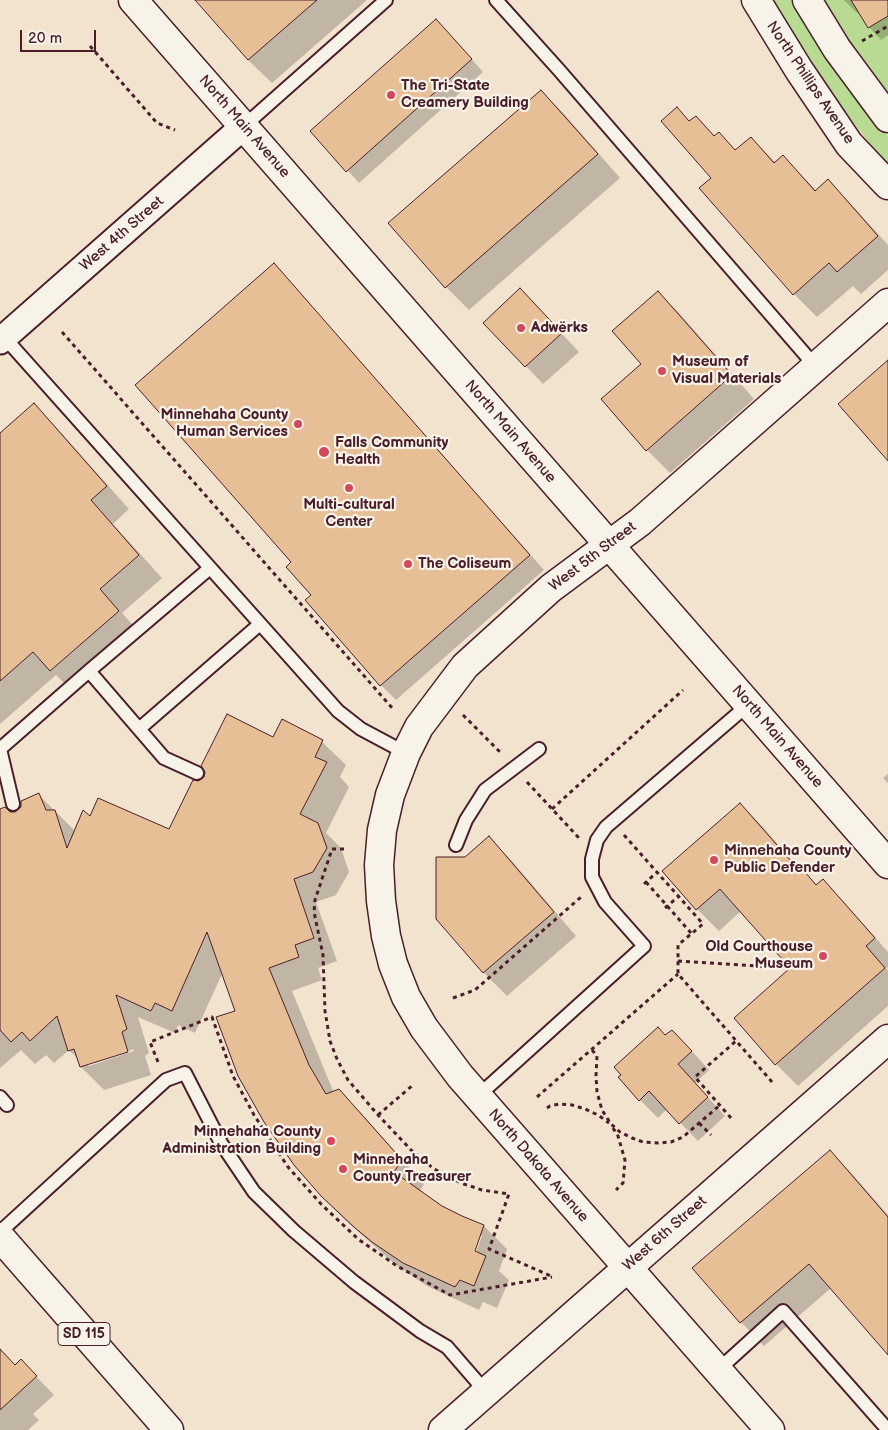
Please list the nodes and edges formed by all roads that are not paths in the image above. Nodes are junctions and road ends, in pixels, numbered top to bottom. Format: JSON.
{"nodes":[{"id":1,"x":133,"y":0,"type":"edge"},
{"id":2,"x":386,"y":0,"type":"edge"},
{"id":3,"x":496,"y":0,"type":"edge"},
{"id":4,"x":756,"y":0,"type":"edge"},
{"id":5,"x":806,"y":0,"type":"edge"},
{"id":6,"x":888,"y":118,"type":"edge"},
{"id":7,"x":244,"y":126,"type":"junction"},
{"id":8,"x":888,"y":185,"type":"edge"},
{"id":9,"x":888,"y":303,"type":"edge"},
{"id":10,"x":2,"y":339,"type":"edge"},
{"id":11,"x":816,"y":367,"type":"junction"},
{"id":12,"x":609,"y":546,"type":"junction"},
{"id":13,"x":210,"y":568,"type":"junction"},
{"id":14,"x":260,"y":624,"type":"junction"},
{"id":15,"x":89,"y":671,"type":"junction"},
{"id":16,"x":749,"y":704,"type":"junction"},
{"id":17,"x":139,"y":729,"type":"junction"},
{"id":18,"x":539,"y":749,"type":"dead end"},
{"id":19,"x":406,"y":753,"type":"junction"},
{"id":20,"x":197,"y":773,"type":"dead end"},
{"id":21,"x":13,"y":804,"type":"dead end"},
{"id":22,"x":456,"y":845,"type":"dead end"},
{"id":23,"x":888,"y":864,"type":"edge"},
{"id":24,"x":379,"y":865,"type":"joint"},
{"id":25,"x":888,"y":1039,"type":"edge"},
{"id":26,"x":478,"y":1096,"type":"junction"},
{"id":27,"x":0,"y":1232,"type":"edge"},
{"id":28,"x":0,"y":1237,"type":"edge"},
{"id":29,"x":627,"y":1268,"type":"junction"},
{"id":30,"x":717,"y":1371,"type":"junction"},
{"id":31,"x":486,"y":1392,"type":"junction"},
{"id":32,"x":451,"y":1427,"type":"edge"},
{"id":33,"x":169,"y":1430,"type":"edge"},
{"id":34,"x":770,"y":1430,"type":"edge"},
{"id":35,"x":888,"y":1430,"type":"edge"}],
"edges":[{"from":1,"to":7,"type":"street","name":"North Main Avenue"},
{"from":2,"to":7,"type":"lane"},
{"from":3,"to":11,"type":"lane"},
{"from":4,"to":8,"type":"street","name":"North Phillips Avenue"},
{"from":5,"to":6,"type":"street"},
{"from":7,"to":10,"type":"street","name":"West 4th Street"},
{"from":7,"to":12,"type":"street","name":"North Main Avenue"},
{"from":9,"to":11,"type":"street","name":"West 5th Street"},
{"from":10,"to":13,"type":"lane"},
{"from":11,"to":12,"type":"street","name":"West 5th Street"},
{"from":12,"to":16,"type":"street","name":"North Main Avenue"},
{"from":12,"to":19,"type":"street","name":"West 5th Street"},
{"from":13,"to":14,"type":"lane"},
{"from":13,"to":15,"type":"lane"},
{"from":14,"to":17,"type":"lane"},
{"from":14,"to":19,"type":"lane"},
{"from":15,"to":17,"type":"lane"},
{"from":15,"to":21,"type":"lane"},
{"from":16,"to":23,"type":"street","name":"North Main Avenue"},
{"from":16,"to":26,"type":"lane"},
{"from":17,"to":20,"type":"lane"},
{"from":18,"to":22,"type":"lane"},
{"from":19,"to":24,"type":"street","name":"West 5th Street"},
{"from":24,"to":26,"type":"street","name":"North Dakota Avenue"},
{"from":25,"to":29,"type":"street","name":"West 6th Street"},
{"from":26,"to":29,"type":"street","name":"North Dakota Avenue"},
{"from":27,"to":31,"type":"lane"},
{"from":28,"to":33,"type":"street","number":"SD 115"},
{"from":29,"to":30,"type":"street","name":"North Dakota Avenue"},
{"from":29,"to":31,"type":"street","name":"West 6th Street"},
{"from":30,"to":34,"type":"street","name":"North Dakota Avenue"},
{"from":30,"to":35,"type":"lane"},
{"from":31,"to":32,"type":"street","name":"West 6th Street"}]}
